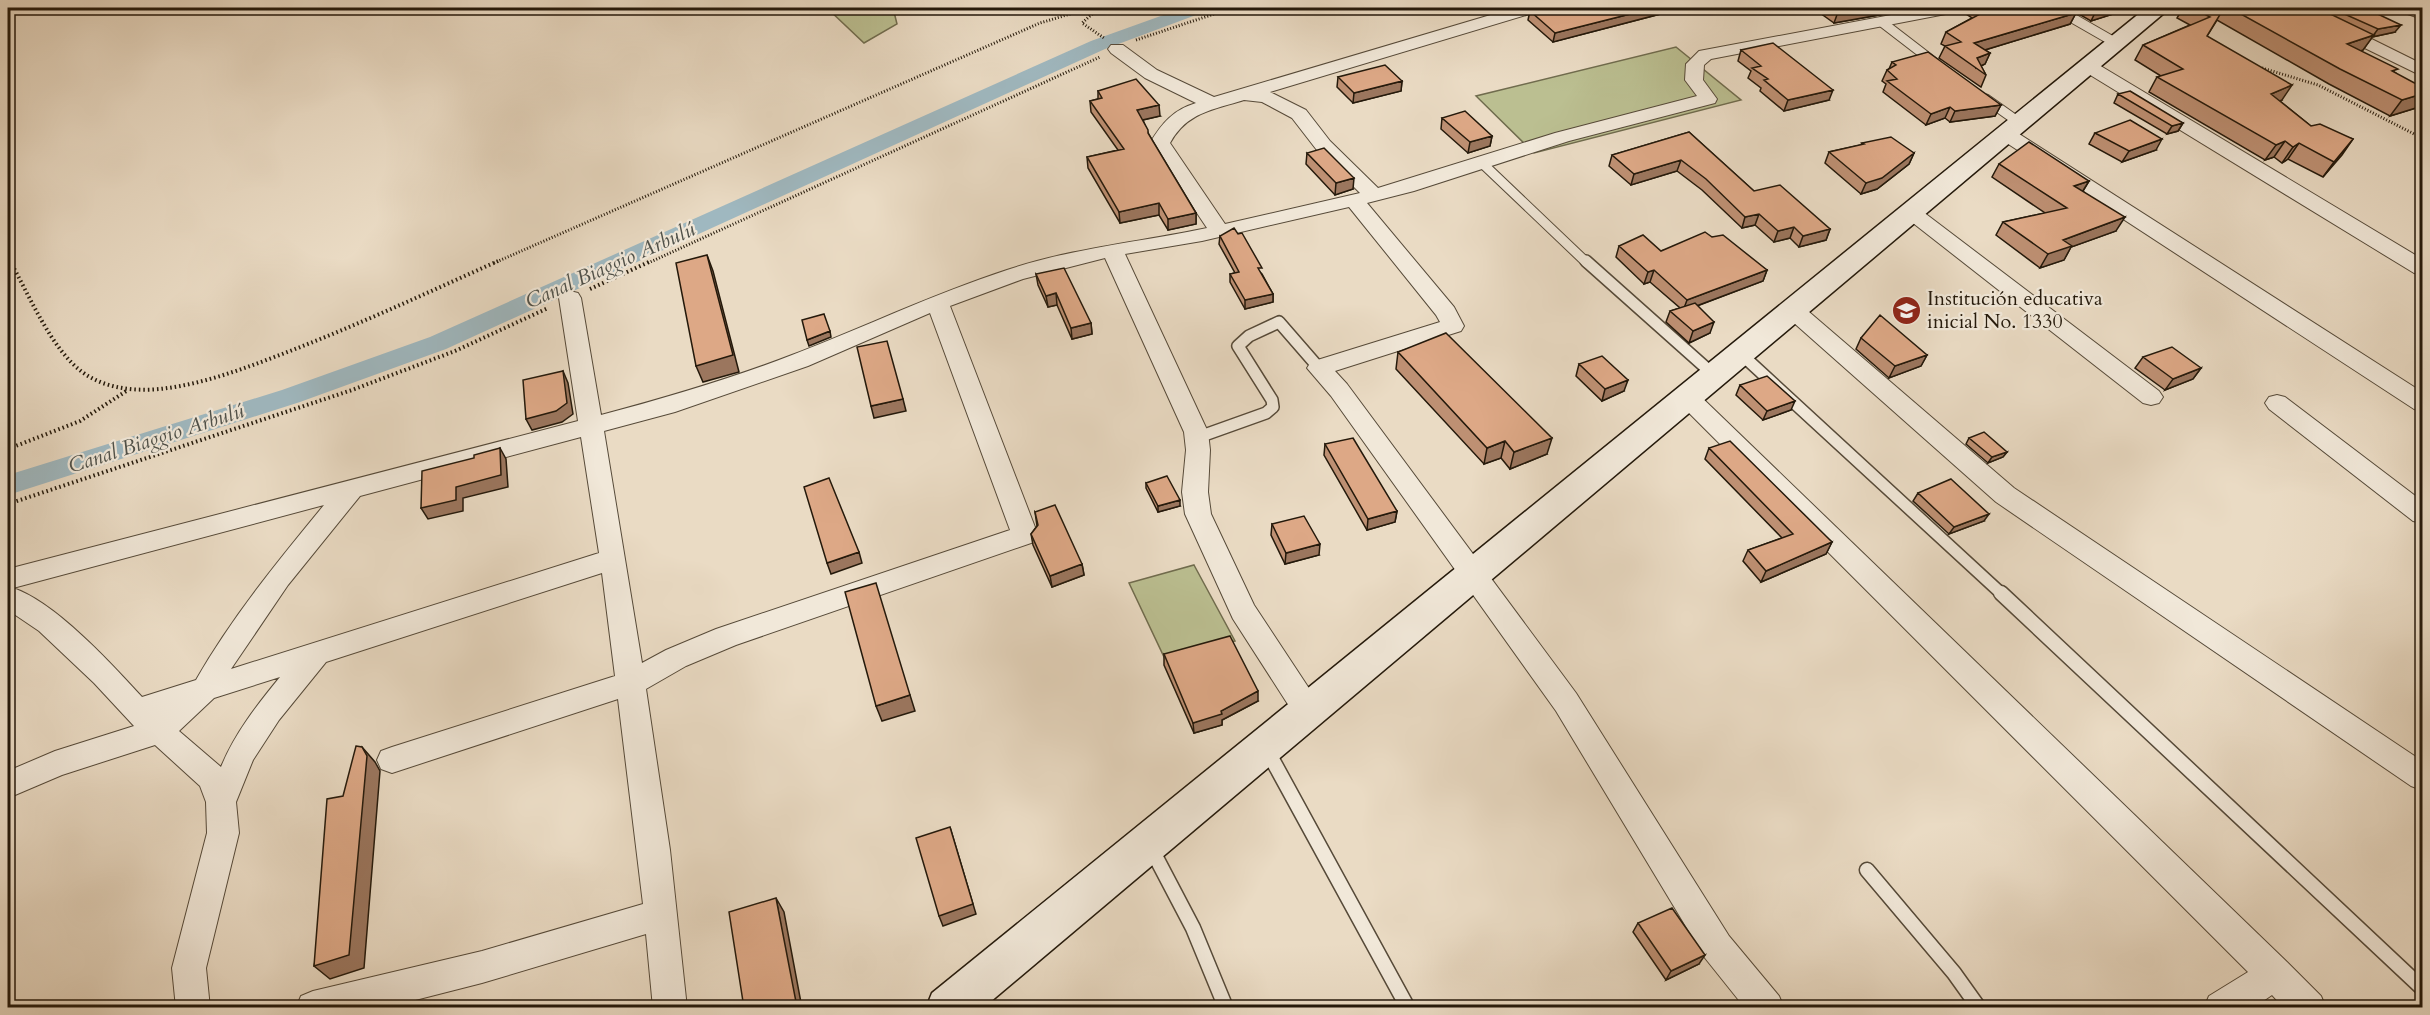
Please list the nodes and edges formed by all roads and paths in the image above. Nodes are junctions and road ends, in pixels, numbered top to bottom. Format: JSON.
{"nodes":[{"id":1,"x":1090,"y":8,"type":"edge"},
{"id":2,"x":1099,"y":8,"type":"edge"},
{"id":3,"x":1232,"y":8,"type":"edge"},
{"id":4,"x":1530,"y":8,"type":"edge"},
{"id":5,"x":1940,"y":8,"type":"edge"},
{"id":6,"x":2055,"y":8,"type":"edge"},
{"id":7,"x":2159,"y":8,"type":"edge"},
{"id":8,"x":2297,"y":8,"type":"edge"},
{"id":9,"x":2408,"y":8,"type":"edge"},
{"id":10,"x":2422,"y":14,"type":"edge"},
{"id":11,"x":1883,"y":23,"type":"junction"},
{"id":12,"x":1092,"y":30,"type":"dead end"},
{"id":13,"x":2116,"y":43,"type":"junction"},
{"id":14,"x":1117,"y":49,"type":"junction"},
{"id":15,"x":2088,"y":66,"type":"junction"},
{"id":16,"x":1941,"y":67,"type":"edge"},
{"id":17,"x":2258,"y":67,"type":"edge"},
{"id":18,"x":2422,"y":71,"type":"edge"},
{"id":19,"x":1976,"y":92,"type":"edge"},
{"id":20,"x":1242,"y":95,"type":"junction"},
{"id":21,"x":1213,"y":104,"type":"junction"},
{"id":22,"x":2013,"y":128,"type":"junction"},
{"id":23,"x":2422,"y":138,"type":"edge"},
{"id":24,"x":1482,"y":163,"type":"junction"},
{"id":25,"x":1364,"y":198,"type":"junction"},
{"id":26,"x":1911,"y":212,"type":"junction"},
{"id":27,"x":1220,"y":231,"type":"junction"},
{"id":28,"x":1112,"y":250,"type":"junction"},
{"id":29,"x":8,"y":258,"type":"edge"},
{"id":30,"x":2422,"y":268,"type":"edge"},
{"id":31,"x":570,"y":298,"type":"junction"},
{"id":32,"x":937,"y":302,"type":"junction"},
{"id":33,"x":1793,"y":310,"type":"junction"},
{"id":34,"x":1740,"y":353,"type":"junction"},
{"id":35,"x":1319,"y":368,"type":"junction"},
{"id":36,"x":1714,"y":375,"type":"junction"},
{"id":37,"x":128,"y":389,"type":"junction"},
{"id":38,"x":2151,"y":396,"type":"dead end"},
{"id":39,"x":1687,"y":397,"type":"junction"},
{"id":40,"x":2422,"y":403,"type":"edge"},
{"id":41,"x":2277,"y":404,"type":"dead end"},
{"id":42,"x":592,"y":428,"type":"junction"},
{"id":43,"x":1196,"y":438,"type":"junction"},
{"id":44,"x":8,"y":449,"type":"edge"},
{"id":45,"x":351,"y":490,"type":"junction"},
{"id":46,"x":8,"y":504,"type":"edge"},
{"id":47,"x":2422,"y":514,"type":"edge"},
{"id":48,"x":613,"y":559,"type":"junction"},
{"id":49,"x":1473,"y":575,"type":"junction"},
{"id":50,"x":8,"y":579,"type":"edge"},
{"id":51,"x":8,"y":597,"type":"edge"},
{"id":52,"x":316,"y":654,"type":"junction"},
{"id":53,"x":631,"y":683,"type":"junction"},
{"id":54,"x":206,"y":688,"type":"junction"},
{"id":55,"x":137,"y":711,"type":"junction"},
{"id":56,"x":1308,"y":711,"type":"junction"},
{"id":57,"x":159,"y":731,"type":"junction"},
{"id":58,"x":1265,"y":747,"type":"junction"},
{"id":59,"x":392,"y":760,"type":"dead end"},
{"id":60,"x":2422,"y":777,"type":"edge"},
{"id":61,"x":8,"y":785,"type":"edge"},
{"id":62,"x":221,"y":802,"type":"junction"},
{"id":63,"x":1148,"y":842,"type":"junction"},
{"id":64,"x":1867,"y":870,"type":"dead end"},
{"id":65,"x":660,"y":914,"type":"junction"},
{"id":66,"x":2275,"y":974,"type":"junction"},
{"id":67,"x":2422,"y":988,"type":"edge"},
{"id":68,"x":193,"y":1008,"type":"edge"},
{"id":69,"x":313,"y":1008,"type":"edge"},
{"id":70,"x":670,"y":1008,"type":"edge"},
{"id":71,"x":948,"y":1008,"type":"edge"},
{"id":72,"x":1226,"y":1008,"type":"edge"},
{"id":73,"x":1408,"y":1008,"type":"edge"},
{"id":74,"x":1767,"y":1008,"type":"edge"},
{"id":75,"x":1979,"y":1008,"type":"edge"},
{"id":76,"x":2221,"y":1008,"type":"edge"},
{"id":77,"x":2309,"y":1008,"type":"edge"}],
"edges":[{"from":1,"to":37,"type":"path"},
{"from":2,"to":12,"type":"path"},
{"from":3,"to":14,"type":"path"},
{"from":4,"to":20,"type":"street"},
{"from":5,"to":11,"type":"street"},
{"from":6,"to":13,"type":"lane"},
{"from":7,"to":13,"type":"main road"},
{"from":8,"to":18,"type":"street"},
{"from":9,"to":10,"type":"street"},
{"from":11,"to":16,"type":"lane"},
{"from":11,"to":24,"type":"street"},
{"from":13,"to":15,"type":"main road"},
{"from":14,"to":21,"type":"street"},
{"from":14,"to":31,"type":"path"},
{"from":15,"to":22,"type":"main road"},
{"from":15,"to":30,"type":"street"},
{"from":17,"to":23,"type":"path"},
{"from":19,"to":22,"type":"lane"},
{"from":20,"to":21,"type":"street"},
{"from":20,"to":25,"type":"street"},
{"from":21,"to":27,"type":"street"},
{"from":22,"to":26,"type":"main road"},
{"from":22,"to":40,"type":"street"},
{"from":24,"to":25,"type":"street"},
{"from":24,"to":36,"type":"lane"},
{"from":25,"to":27,"type":"street"},
{"from":25,"to":35,"type":"street"},
{"from":26,"to":33,"type":"main road"},
{"from":26,"to":38,"type":"street"},
{"from":27,"to":28,"type":"street"},
{"from":28,"to":32,"type":"street"},
{"from":28,"to":43,"type":"street"},
{"from":29,"to":37,"type":"path"},
{"from":31,"to":42,"type":"street"},
{"from":31,"to":46,"type":"path"},
{"from":32,"to":42,"type":"street"},
{"from":32,"to":53,"type":"street"},
{"from":33,"to":34,"type":"main road"},
{"from":33,"to":60,"type":"street"},
{"from":34,"to":36,"type":"main road"},
{"from":34,"to":67,"type":"lane"},
{"from":35,"to":43,"type":"lane"},
{"from":35,"to":49,"type":"street"},
{"from":36,"to":39,"type":"main road"},
{"from":37,"to":44,"type":"path"},
{"from":39,"to":49,"type":"main road"},
{"from":39,"to":66,"type":"street"},
{"from":41,"to":47,"type":"street"},
{"from":42,"to":45,"type":"street"},
{"from":42,"to":48,"type":"street"},
{"from":43,"to":56,"type":"street"},
{"from":45,"to":50,"type":"street"},
{"from":45,"to":54,"type":"street"},
{"from":48,"to":52,"type":"street"},
{"from":48,"to":53,"type":"street"},
{"from":49,"to":56,"type":"main road"},
{"from":49,"to":74,"type":"street"},
{"from":51,"to":55,"type":"street"},
{"from":52,"to":54,"type":"street"},
{"from":52,"to":62,"type":"street"},
{"from":53,"to":59,"type":"street"},
{"from":53,"to":65,"type":"street"},
{"from":54,"to":55,"type":"street"},
{"from":54,"to":57,"type":"street"},
{"from":55,"to":57,"type":"street"},
{"from":56,"to":58,"type":"main road"},
{"from":57,"to":61,"type":"street"},
{"from":57,"to":62,"type":"street"},
{"from":58,"to":63,"type":"main road"},
{"from":58,"to":73,"type":"lane"},
{"from":62,"to":68,"type":"street"},
{"from":63,"to":71,"type":"main road"},
{"from":63,"to":72,"type":"lane"},
{"from":64,"to":75,"type":"lane"},
{"from":65,"to":69,"type":"street"},
{"from":65,"to":70,"type":"street"},
{"from":66,"to":76,"type":"street"},
{"from":66,"to":77,"type":"street"}]}
